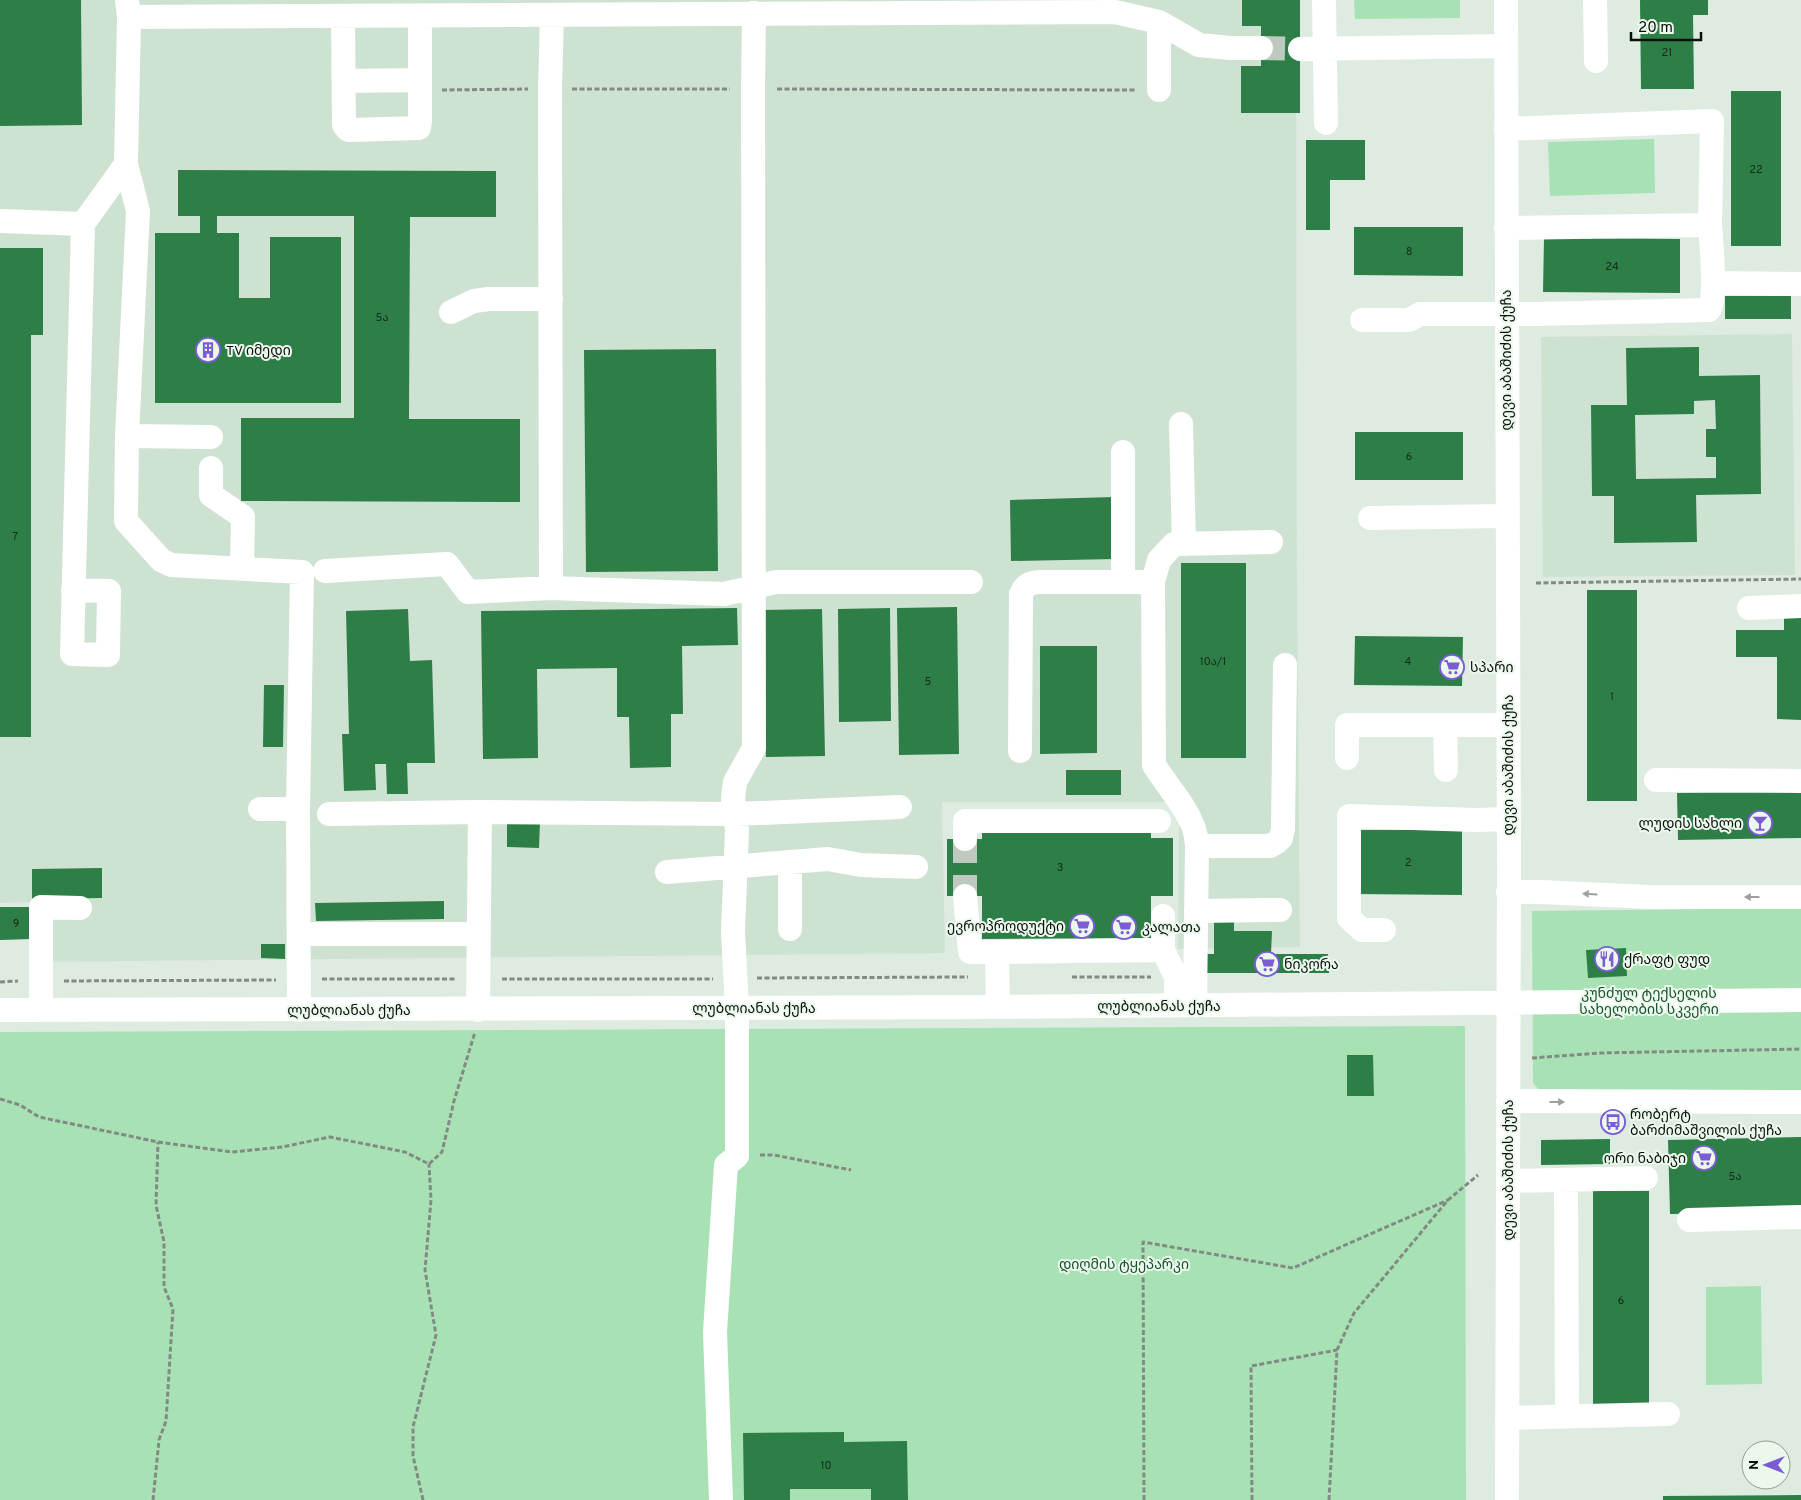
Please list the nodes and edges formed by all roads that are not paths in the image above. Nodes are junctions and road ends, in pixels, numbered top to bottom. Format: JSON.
{"nodes":[{"id":1,"x":1324,"y":0,"type":"edge"},
{"id":2,"x":1506,"y":0,"type":"edge"},
{"id":3,"x":1595,"y":0,"type":"edge"},
{"id":4,"x":128,"y":9,"type":"edge"},
{"id":5,"x":754,"y":13,"type":"junction"},
{"id":6,"x":552,"y":14,"type":"junction"},
{"id":7,"x":344,"y":16,"type":"junction"},
{"id":8,"x":420,"y":16,"type":"junction"},
{"id":9,"x":1159,"y":22,"type":"junction"},
{"id":10,"x":1506,"y":46,"type":"junction"},
{"id":11,"x":1261,"y":48,"type":"tunnel mouth"},
{"id":12,"x":1325,"y":48,"type":"junction"},
{"id":13,"x":1300,"y":49,"type":"tunnel mouth"},
{"id":14,"x":1596,"y":61,"type":"dead end"},
{"id":15,"x":344,"y":80,"type":"junction"},
{"id":16,"x":420,"y":85,"type":"junction"},
{"id":17,"x":1158,"y":90,"type":"road end"},
{"id":18,"x":1326,"y":123,"type":"dead end"},
{"id":19,"x":1506,"y":129,"type":"junction"},
{"id":20,"x":126,"y":164,"type":"junction"},
{"id":21,"x":0,"y":221,"type":"edge"},
{"id":22,"x":83,"y":224,"type":"junction"},
{"id":23,"x":1710,"y":225,"type":"junction"},
{"id":24,"x":1506,"y":228,"type":"junction"},
{"id":25,"x":1713,"y":283,"type":"junction"},
{"id":26,"x":1801,"y":284,"type":"edge"},
{"id":27,"x":551,"y":299,"type":"junction"},
{"id":28,"x":451,"y":312,"type":"dead end"},
{"id":29,"x":1506,"y":314,"type":"junction"},
{"id":30,"x":1362,"y":320,"type":"dead end"},
{"id":31,"x":1181,"y":424,"type":"dead end"},
{"id":32,"x":127,"y":436,"type":"junction"},
{"id":33,"x":211,"y":437,"type":"dead end"},
{"id":34,"x":1123,"y":452,"type":"dead end"},
{"id":35,"x":211,"y":468,"type":"dead end"},
{"id":36,"x":1507,"y":516,"type":"junction"},
{"id":37,"x":1370,"y":518,"type":"dead end"},
{"id":38,"x":1271,"y":542,"type":"dead end"},
{"id":39,"x":1184,"y":544,"type":"junction"},
{"id":40,"x":242,"y":568,"type":"junction"},
{"id":41,"x":325,"y":571,"type":"dead end"},
{"id":42,"x":970,"y":582,"type":"dead end"},
{"id":43,"x":1123,"y":582,"type":"junction"},
{"id":44,"x":1153,"y":582,"type":"junction"},
{"id":45,"x":753,"y":587,"type":"junction"},
{"id":46,"x":551,"y":588,"type":"junction"},
{"id":47,"x":74,"y":590,"type":"dead end"},
{"id":48,"x":1801,"y":606,"type":"edge"},
{"id":49,"x":1749,"y":608,"type":"dead end"},
{"id":50,"x":1285,"y":665,"type":"dead end"},
{"id":51,"x":1445,"y":726,"type":"junction"},
{"id":52,"x":1508,"y":726,"type":"junction"},
{"id":53,"x":1020,"y":751,"type":"dead end"},
{"id":54,"x":1346,"y":758,"type":"dead end"},
{"id":55,"x":1446,"y":770,"type":"dead end"},
{"id":56,"x":1656,"y":780,"type":"dead end"},
{"id":57,"x":1801,"y":781,"type":"edge"},
{"id":58,"x":900,"y":807,"type":"dead end"},
{"id":59,"x":260,"y":809,"type":"dead end"},
{"id":60,"x":298,"y":810,"type":"junction"},
{"id":61,"x":480,"y":812,"type":"junction"},
{"id":62,"x":329,"y":814,"type":"dead end"},
{"id":63,"x":736,"y":814,"type":"junction"},
{"id":64,"x":1508,"y":819,"type":"junction"},
{"id":65,"x":1159,"y":821,"type":"dead end"},
{"id":66,"x":965,"y":839,"type":"tunnel mouth"},
{"id":67,"x":1197,"y":846,"type":"junction"},
{"id":68,"x":790,"y":862,"type":"junction"},
{"id":69,"x":736,"y":866,"type":"junction"},
{"id":70,"x":916,"y":867,"type":"dead end"},
{"id":71,"x":667,"y":872,"type":"dead end"},
{"id":72,"x":1508,"y":892,"type":"junction"},
{"id":73,"x":965,"y":896,"type":"tunnel mouth"},
{"id":74,"x":1801,"y":897,"type":"edge"},
{"id":75,"x":80,"y":908,"type":"dead end"},
{"id":76,"x":1196,"y":910,"type":"junction"},
{"id":77,"x":1280,"y":910,"type":"dead end"},
{"id":78,"x":1163,"y":916,"type":"dead end"},
{"id":79,"x":790,"y":929,"type":"dead end"},
{"id":80,"x":1384,"y":930,"type":"dead end"},
{"id":81,"x":315,"y":934,"type":"dead end"},
{"id":82,"x":479,"y":934,"type":"junction"},
{"id":83,"x":1163,"y":950,"type":"junction"},
{"id":84,"x":997,"y":952,"type":"junction"},
{"id":85,"x":1801,"y":1000,"type":"edge"},
{"id":86,"x":1508,"y":1003,"type":"junction"},
{"id":87,"x":1186,"y":1005,"type":"junction"},
{"id":88,"x":998,"y":1007,"type":"junction"},
{"id":89,"x":737,"y":1008,"type":"junction"},
{"id":90,"x":0,"y":1010,"type":"edge"},
{"id":91,"x":41,"y":1010,"type":"junction"},
{"id":92,"x":299,"y":1010,"type":"junction"},
{"id":93,"x":478,"y":1010,"type":"junction"},
{"id":94,"x":1508,"y":1101,"type":"junction"},
{"id":95,"x":1801,"y":1102,"type":"edge"},
{"id":96,"x":1646,"y":1178,"type":"dead end"},
{"id":97,"x":1566,"y":1180,"type":"junction"},
{"id":98,"x":1508,"y":1181,"type":"junction"},
{"id":99,"x":1801,"y":1217,"type":"edge"},
{"id":100,"x":1689,"y":1220,"type":"dead end"},
{"id":101,"x":1668,"y":1414,"type":"dead end"},
{"id":102,"x":1567,"y":1416,"type":"junction"},
{"id":103,"x":1507,"y":1418,"type":"junction"},
{"id":104,"x":721,"y":1500,"type":"edge"},
{"id":105,"x":1506,"y":1500,"type":"edge"}],
"edges":[{"from":1,"to":12,"type":"street"},
{"from":2,"to":10,"type":"street","name":"დევი აბაშიძის ქუჩა"},
{"from":3,"to":14,"type":"street"},
{"from":4,"to":7,"type":"street"},
{"from":4,"to":20,"type":"street"},
{"from":5,"to":6,"type":"street"},
{"from":5,"to":9,"type":"street"},
{"from":5,"to":45,"type":"street"},
{"from":6,"to":8,"type":"street"},
{"from":6,"to":27,"type":"street"},
{"from":7,"to":8,"type":"street"},
{"from":7,"to":15,"type":"street"},
{"from":8,"to":16,"type":"street"},
{"from":9,"to":11,"type":"street"},
{"from":9,"to":17,"type":"street"},
{"from":10,"to":12,"type":"street"},
{"from":10,"to":19,"type":"street","name":"დევი აბაშიძის ქუჩა"},
{"from":12,"to":13,"type":"street"},
{"from":12,"to":18,"type":"street"},
{"from":15,"to":16,"type":"street"},
{"from":15,"to":16,"type":"street"},
{"from":19,"to":23,"type":"street"},
{"from":19,"to":24,"type":"street","name":"დევი აბაშიძის ქუჩა"},
{"from":20,"to":22,"type":"street"},
{"from":20,"to":32,"type":"street"},
{"from":21,"to":22,"type":"street"},
{"from":22,"to":47,"type":"street"},
{"from":23,"to":24,"type":"street"},
{"from":23,"to":25,"type":"street"},
{"from":24,"to":29,"type":"street","name":"დევი აბაშიძის ქუჩა"},
{"from":25,"to":26,"type":"street"},
{"from":25,"to":29,"type":"street"},
{"from":27,"to":28,"type":"street"},
{"from":27,"to":46,"type":"street"},
{"from":29,"to":30,"type":"street"},
{"from":29,"to":36,"type":"street","name":"დევი აბაშიძის ქუჩა"},
{"from":31,"to":39,"type":"street"},
{"from":32,"to":33,"type":"street"},
{"from":32,"to":40,"type":"street"},
{"from":34,"to":43,"type":"street"},
{"from":35,"to":40,"type":"street"},
{"from":36,"to":37,"type":"street"},
{"from":36,"to":52,"type":"street","name":"დევი აბაშიძის ქუჩა"},
{"from":38,"to":39,"type":"street"},
{"from":39,"to":44,"type":"street"},
{"from":40,"to":60,"type":"street"},
{"from":41,"to":46,"type":"street"},
{"from":42,"to":45,"type":"street"},
{"from":43,"to":44,"type":"street"},
{"from":43,"to":53,"type":"street"},
{"from":44,"to":67,"type":"street"},
{"from":45,"to":46,"type":"street"},
{"from":45,"to":63,"type":"street"},
{"from":48,"to":49,"type":"street"},
{"from":50,"to":67,"type":"street"},
{"from":51,"to":52,"type":"street"},
{"from":51,"to":54,"type":"street"},
{"from":51,"to":55,"type":"street"},
{"from":52,"to":64,"type":"street","name":"დევი აბაშიძის ქუჩა"},
{"from":56,"to":57,"type":"street"},
{"from":58,"to":63,"type":"street"},
{"from":59,"to":60,"type":"street"},
{"from":60,"to":92,"type":"street"},
{"from":61,"to":62,"type":"street"},
{"from":61,"to":63,"type":"street"},
{"from":61,"to":82,"type":"street"},
{"from":63,"to":69,"type":"street"},
{"from":64,"to":72,"type":"street","name":"დევი აბაშიძის ქუჩა"},
{"from":64,"to":80,"type":"street"},
{"from":65,"to":66,"type":"street"},
{"from":67,"to":76,"type":"street"},
{"from":68,"to":69,"type":"street"},
{"from":68,"to":70,"type":"street"},
{"from":68,"to":79,"type":"street"},
{"from":69,"to":71,"type":"street"},
{"from":69,"to":89,"type":"street"},
{"from":74,"to":72,"type":"street","one_way":true},
{"from":72,"to":86,"type":"street","name":"დევი აბაშიძის ქუჩა"},
{"from":73,"to":84,"type":"street"},
{"from":75,"to":91,"type":"street"},
{"from":76,"to":77,"type":"street"},
{"from":76,"to":87,"type":"street"},
{"from":78,"to":83,"type":"street"},
{"from":81,"to":82,"type":"street"},
{"from":82,"to":93,"type":"street"},
{"from":83,"to":84,"type":"street"},
{"from":83,"to":87,"type":"street"},
{"from":84,"to":88,"type":"street"},
{"from":85,"to":86,"type":"street","name":"ლუბლიანას ქუჩა"},
{"from":86,"to":87,"type":"street","name":"ლუბლიანას ქუჩა"},
{"from":86,"to":94,"type":"street","name":"დევი აბაშიძის ქუჩა"},
{"from":87,"to":88,"type":"street","name":"ლუბლიანას ქუჩა"},
{"from":88,"to":89,"type":"street","name":"ლუბლიანას ქუჩა"},
{"from":89,"to":93,"type":"street","name":"ლუბლიანას ქუჩა"},
{"from":89,"to":104,"type":"street"},
{"from":90,"to":91,"type":"street","name":"ლუბლიანას ქუჩა"},
{"from":91,"to":92,"type":"street","name":"ლუბლიანას ქუჩა"},
{"from":92,"to":93,"type":"street","name":"ლუბლიანას ქუჩა"},
{"from":94,"to":95,"type":"street","one_way":true},
{"from":94,"to":98,"type":"street","name":"დევი აბაშიძის ქუჩა"},
{"from":96,"to":97,"type":"street"},
{"from":97,"to":98,"type":"street"},
{"from":97,"to":102,"type":"street"},
{"from":98,"to":103,"type":"street","name":"დევი აბაშიძის ქუჩა"},
{"from":99,"to":100,"type":"street"},
{"from":101,"to":102,"type":"street"},
{"from":102,"to":103,"type":"street"},
{"from":103,"to":105,"type":"street","name":"დევი აბაშიძის ქუჩა"}]}
